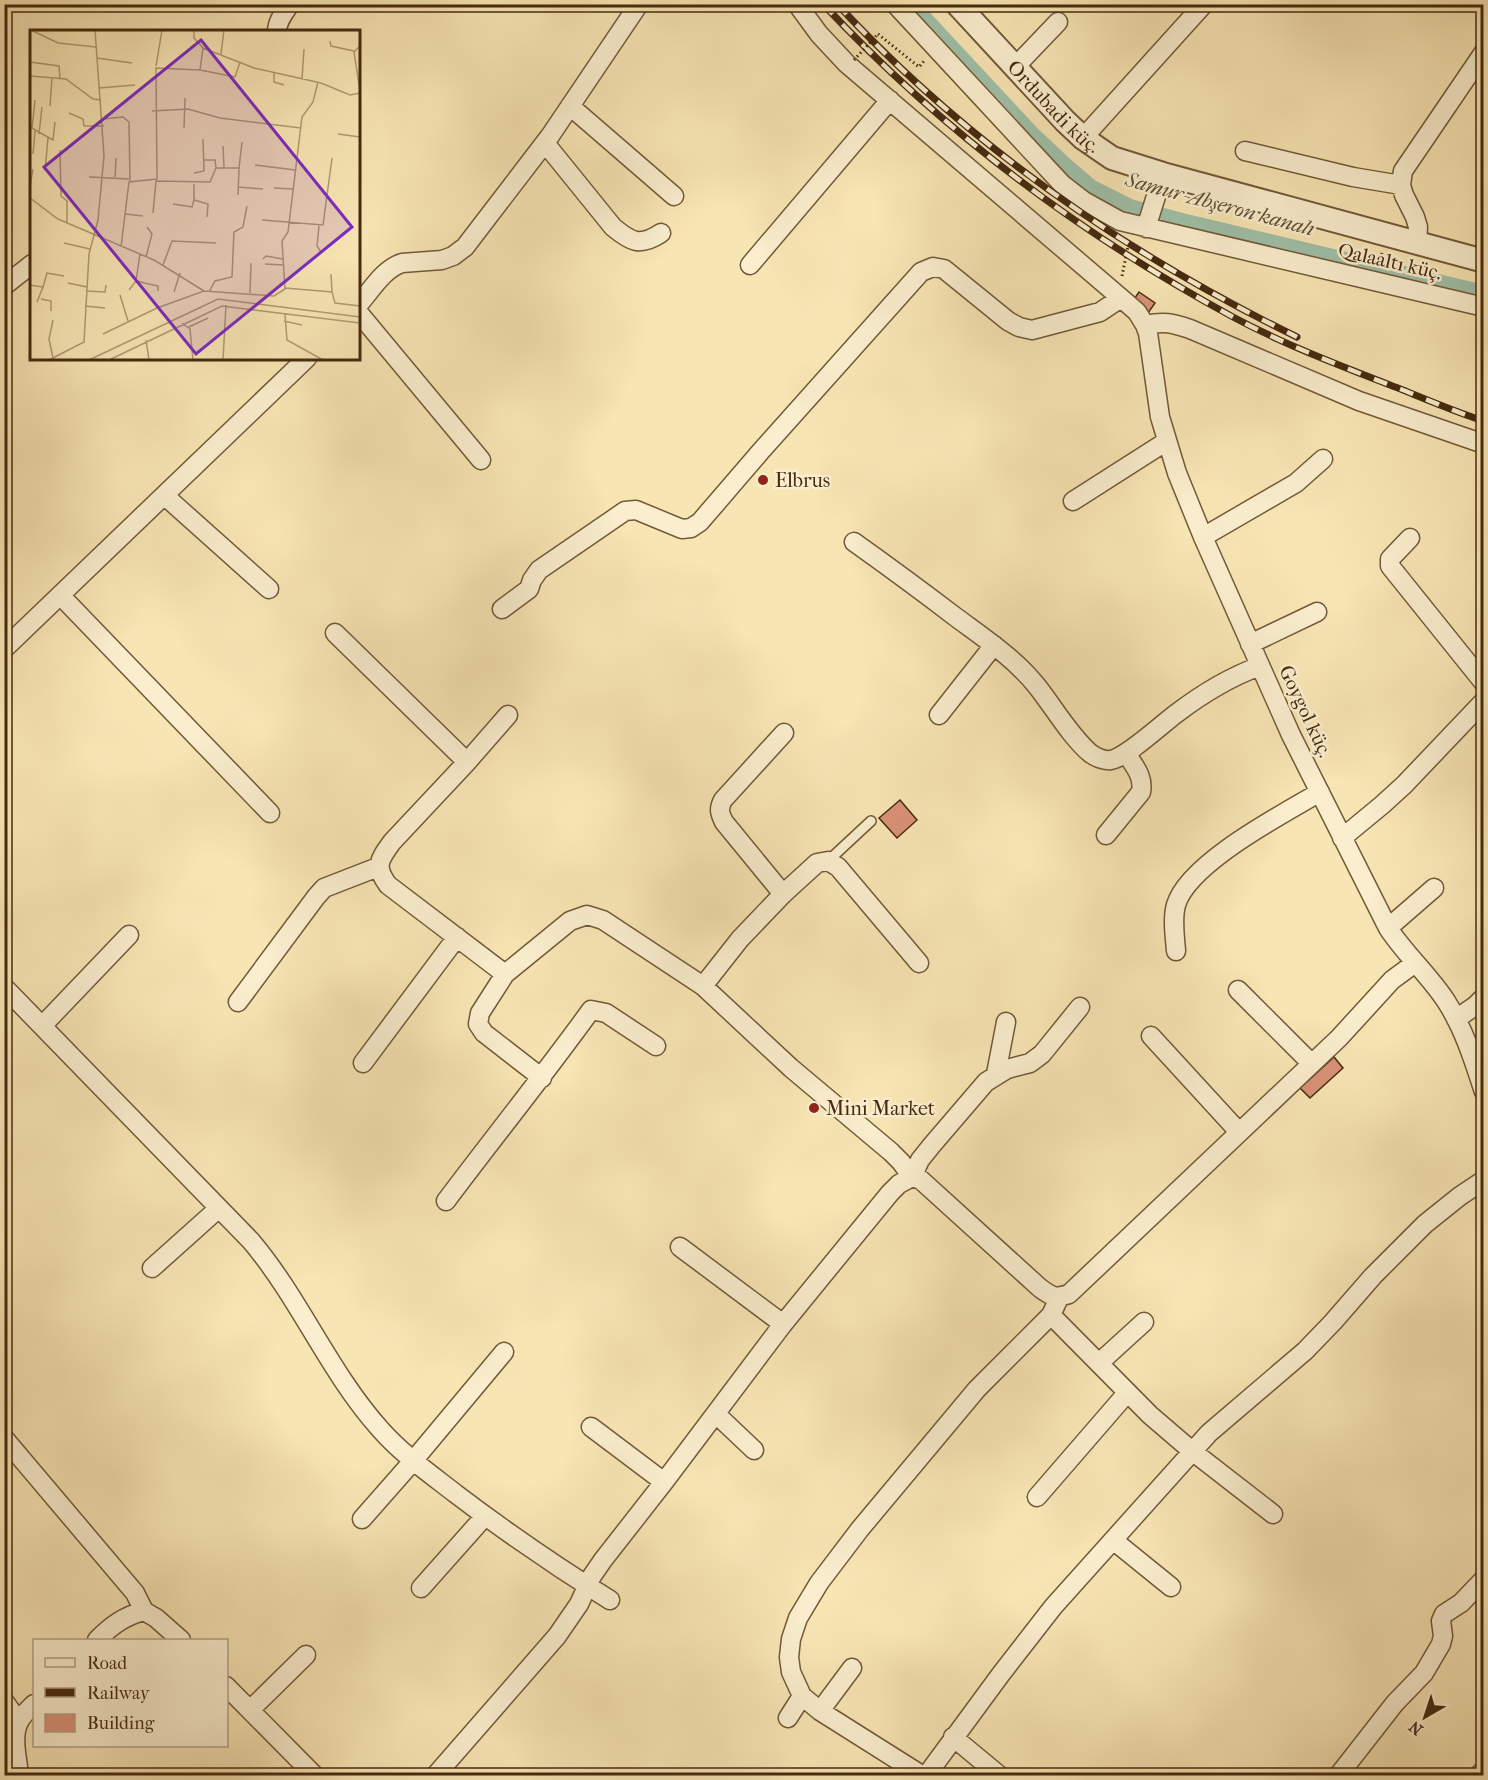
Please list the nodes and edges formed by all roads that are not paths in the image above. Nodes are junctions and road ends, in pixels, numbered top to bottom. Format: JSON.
{"nodes":[{"id":1,"x":290,"y":4,"type":"edge"},
{"id":2,"x":639,"y":4,"type":"edge"},
{"id":3,"x":796,"y":4,"type":"edge"},
{"id":4,"x":895,"y":4,"type":"edge"},
{"id":5,"x":957,"y":4,"type":"edge"},
{"id":6,"x":1203,"y":4,"type":"edge"},
{"id":7,"x":1058,"y":22,"type":"dead end"},
{"id":8,"x":277,"y":30,"type":"edge"},
{"id":9,"x":1484,"y":52,"type":"edge"},
{"id":10,"x":1015,"y":67,"type":"junction"},
{"id":11,"x":890,"y":100,"type":"junction"},
{"id":12,"x":570,"y":106,"type":"junction"},
{"id":13,"x":1083,"y":138,"type":"junction"},
{"id":14,"x":545,"y":143,"type":"junction"},
{"id":15,"x":1245,"y":151,"type":"dead end"},
{"id":16,"x":1163,"y":174,"type":"junction"},
{"id":17,"x":1401,"y":186,"type":"junction"},
{"id":18,"x":674,"y":196,"type":"dead end"},
{"id":19,"x":1139,"y":226,"type":"junction"},
{"id":20,"x":661,"y":233,"type":"dead end"},
{"id":21,"x":1417,"y":242,"type":"junction"},
{"id":22,"x":1484,"y":261,"type":"edge"},
{"id":23,"x":750,"y":265,"type":"dead end"},
{"id":24,"x":30,"y":266,"type":"edge"},
{"id":25,"x":4,"y":286,"type":"edge"},
{"id":26,"x":1121,"y":298,"type":"junction"},
{"id":27,"x":360,"y":303,"type":"edge"},
{"id":28,"x":1484,"y":307,"type":"edge"},
{"id":29,"x":360,"y":314,"type":"edge"},
{"id":30,"x":1145,"y":325,"type":"junction"},
{"id":31,"x":305,"y":360,"type":"edge"},
{"id":32,"x":1167,"y":441,"type":"junction"},
{"id":33,"x":1484,"y":444,"type":"edge"},
{"id":34,"x":1323,"y":459,"type":"dead end"},
{"id":35,"x":481,"y":460,"type":"dead end"},
{"id":36,"x":165,"y":496,"type":"junction"},
{"id":37,"x":1073,"y":501,"type":"dead end"},
{"id":38,"x":1203,"y":537,"type":"junction"},
{"id":39,"x":1410,"y":538,"type":"dead end"},
{"id":40,"x":855,"y":542,"type":"dead end"},
{"id":41,"x":268,"y":589,"type":"dead end"},
{"id":42,"x":61,"y":596,"type":"junction"},
{"id":43,"x":502,"y":609,"type":"dead end"},
{"id":44,"x":1317,"y":612,"type":"dead end"},
{"id":45,"x":335,"y":633,"type":"dead end"},
{"id":46,"x":1250,"y":644,"type":"junction"},
{"id":47,"x":994,"y":645,"type":"junction"},
{"id":48,"x":4,"y":649,"type":"edge"},
{"id":49,"x":1260,"y":666,"type":"junction"},
{"id":50,"x":1484,"y":683,"type":"edge"},
{"id":51,"x":1484,"y":701,"type":"edge"},
{"id":52,"x":508,"y":715,"type":"dead end"},
{"id":53,"x":939,"y":715,"type":"dead end"},
{"id":54,"x":784,"y":733,"type":"dead end"},
{"id":55,"x":1126,"y":753,"type":"junction"},
{"id":56,"x":467,"y":762,"type":"junction"},
{"id":57,"x":1320,"y":792,"type":"junction"},
{"id":58,"x":270,"y":813,"type":"dead end"},
{"id":59,"x":871,"y":821,"type":"dead end"},
{"id":60,"x":1106,"y":835,"type":"dead end"},
{"id":61,"x":1342,"y":838,"type":"junction"},
{"id":62,"x":828,"y":861,"type":"junction"},
{"id":63,"x":378,"y":867,"type":"junction"},
{"id":64,"x":1434,"y":888,"type":"dead end"},
{"id":65,"x":783,"y":894,"type":"junction"},
{"id":66,"x":1388,"y":927,"type":"junction"},
{"id":67,"x":129,"y":935,"type":"dead end"},
{"id":68,"x":457,"y":937,"type":"junction"},
{"id":69,"x":1176,"y":951,"type":"dead end"},
{"id":70,"x":919,"y":963,"type":"dead end"},
{"id":71,"x":1415,"y":963,"type":"junction"},
{"id":72,"x":505,"y":974,"type":"junction"},
{"id":73,"x":703,"y":986,"type":"junction"},
{"id":74,"x":4,"y":987,"type":"edge"},
{"id":75,"x":1238,"y":990,"type":"dead end"},
{"id":76,"x":1484,"y":997,"type":"edge"},
{"id":77,"x":238,"y":1002,"type":"dead end"},
{"id":78,"x":1080,"y":1008,"type":"dead end"},
{"id":79,"x":1456,"y":1019,"type":"junction"},
{"id":80,"x":1006,"y":1022,"type":"dead end"},
{"id":81,"x":42,"y":1026,"type":"junction"},
{"id":82,"x":1151,"y":1036,"type":"dead end"},
{"id":83,"x":656,"y":1046,"type":"dead end"},
{"id":84,"x":363,"y":1063,"type":"dead end"},
{"id":85,"x":1311,"y":1063,"type":"junction"},
{"id":86,"x":996,"y":1074,"type":"junction"},
{"id":87,"x":542,"y":1078,"type":"junction"},
{"id":88,"x":1484,"y":1092,"type":"edge"},
{"id":89,"x":1239,"y":1132,"type":"junction"},
{"id":90,"x":912,"y":1177,"type":"junction"},
{"id":91,"x":1484,"y":1180,"type":"edge"},
{"id":92,"x":446,"y":1201,"type":"dead end"},
{"id":93,"x":219,"y":1208,"type":"junction"},
{"id":94,"x":680,"y":1247,"type":"dead end"},
{"id":95,"x":152,"y":1268,"type":"dead end"},
{"id":96,"x":1059,"y":1298,"type":"junction"},
{"id":97,"x":1051,"y":1316,"type":"junction"},
{"id":98,"x":1144,"y":1322,"type":"dead end"},
{"id":99,"x":783,"y":1324,"type":"junction"},
{"id":100,"x":504,"y":1352,"type":"dead end"},
{"id":101,"x":1099,"y":1363,"type":"junction"},
{"id":102,"x":1127,"y":1393,"type":"junction"},
{"id":103,"x":716,"y":1414,"type":"junction"},
{"id":104,"x":591,"y":1427,"type":"dead end"},
{"id":105,"x":4,"y":1438,"type":"edge"},
{"id":106,"x":754,"y":1450,"type":"dead end"},
{"id":107,"x":1192,"y":1451,"type":"junction"},
{"id":108,"x":414,"y":1461,"type":"junction"},
{"id":109,"x":664,"y":1482,"type":"junction"},
{"id":110,"x":1036,"y":1497,"type":"dead end"},
{"id":111,"x":1273,"y":1514,"type":"dead end"},
{"id":112,"x":485,"y":1516,"type":"junction"},
{"id":113,"x":362,"y":1519,"type":"dead end"},
{"id":114,"x":1113,"y":1540,"type":"junction"},
{"id":115,"x":1484,"y":1579,"type":"edge"},
{"id":116,"x":588,"y":1586,"type":"junction"},
{"id":117,"x":1171,"y":1587,"type":"dead end"},
{"id":118,"x":421,"y":1588,"type":"dead end"},
{"id":119,"x":610,"y":1600,"type":"dead end"},
{"id":120,"x":144,"y":1611,"type":"junction"},
{"id":121,"x":99,"y":1639,"type":"edge"},
{"id":122,"x":179,"y":1639,"type":"edge"},
{"id":123,"x":306,"y":1655,"type":"dead end"},
{"id":124,"x":852,"y":1668,"type":"dead end"},
{"id":125,"x":228,"y":1688,"type":"edge"},
{"id":126,"x":802,"y":1696,"type":"junction"},
{"id":127,"x":4,"y":1701,"type":"edge"},
{"id":128,"x":33,"y":1705,"type":"edge"},
{"id":129,"x":250,"y":1710,"type":"junction"},
{"id":130,"x":820,"y":1711,"type":"junction"},
{"id":131,"x":788,"y":1718,"type":"dead end"},
{"id":132,"x":19,"y":1722,"type":"junction"},
{"id":133,"x":953,"y":1737,"type":"junction"},
{"id":134,"x":10,"y":1746,"type":"edge"},
{"id":135,"x":1484,"y":1770,"type":"edge"},
{"id":136,"x":19,"y":1776,"type":"edge"},
{"id":137,"x":315,"y":1776,"type":"edge"},
{"id":138,"x":435,"y":1776,"type":"edge"},
{"id":139,"x":924,"y":1776,"type":"edge"},
{"id":140,"x":1000,"y":1776,"type":"edge"},
{"id":141,"x":1338,"y":1776,"type":"edge"},
{"id":142,"x":1478,"y":1776,"type":"edge"}],
"edges":[{"from":1,"to":8,"type":"street"},
{"from":2,"to":12,"type":"street"},
{"from":3,"to":11,"type":"street"},
{"from":4,"to":19,"type":"street","name":"Qalaaltı küç."},
{"from":5,"to":10,"type":"street","name":"Ordubadi küç."},
{"from":6,"to":13,"type":"street"},
{"from":7,"to":10,"type":"street"},
{"from":9,"to":17,"type":"street"},
{"from":10,"to":13,"type":"street","name":"Ordubadi küç."},
{"from":11,"to":23,"type":"street"},
{"from":11,"to":26,"type":"street"},
{"from":12,"to":14,"type":"street"},
{"from":12,"to":18,"type":"street"},
{"from":13,"to":16,"type":"street","name":"Ordubadi küç."},
{"from":14,"to":20,"type":"street"},
{"from":14,"to":27,"type":"street"},
{"from":15,"to":17,"type":"street"},
{"from":16,"to":19,"type":"street"},
{"from":16,"to":21,"type":"street","name":"Ordubadi küç."},
{"from":17,"to":21,"type":"street"},
{"from":19,"to":28,"type":"street","name":"Qalaaltı küç."},
{"from":21,"to":22,"type":"street","name":"Ordubadi küç."},
{"from":24,"to":25,"type":"street"},
{"from":26,"to":30,"type":"street"},
{"from":26,"to":43,"type":"street"},
{"from":29,"to":35,"type":"street"},
{"from":30,"to":32,"type":"street","name":"Goygol küç."},
{"from":30,"to":33,"type":"street"},
{"from":31,"to":36,"type":"street"},
{"from":32,"to":37,"type":"street"},
{"from":32,"to":38,"type":"street","name":"Goygol küç."},
{"from":34,"to":38,"type":"street"},
{"from":36,"to":41,"type":"street"},
{"from":36,"to":42,"type":"street"},
{"from":38,"to":46,"type":"street","name":"Goygol küç."},
{"from":39,"to":50,"type":"street"},
{"from":40,"to":47,"type":"street"},
{"from":42,"to":48,"type":"street"},
{"from":42,"to":58,"type":"street"},
{"from":44,"to":46,"type":"street"},
{"from":45,"to":56,"type":"street"},
{"from":46,"to":49,"type":"street","name":"Goygol küç."},
{"from":47,"to":53,"type":"street"},
{"from":47,"to":55,"type":"street"},
{"from":49,"to":55,"type":"street"},
{"from":49,"to":57,"type":"street","name":"Goygol küç."},
{"from":51,"to":61,"type":"street"},
{"from":52,"to":56,"type":"street"},
{"from":54,"to":65,"type":"street"},
{"from":55,"to":60,"type":"street"},
{"from":56,"to":63,"type":"street"},
{"from":57,"to":61,"type":"street","name":"Goygol küç."},
{"from":57,"to":69,"type":"street"},
{"from":59,"to":62,"type":"lane"},
{"from":61,"to":66,"type":"street","name":"Goygol küç."},
{"from":62,"to":65,"type":"street"},
{"from":62,"to":70,"type":"street"},
{"from":63,"to":68,"type":"street"},
{"from":63,"to":77,"type":"street"},
{"from":64,"to":66,"type":"street"},
{"from":65,"to":73,"type":"street"},
{"from":66,"to":71,"type":"street","name":"Goygol küç."},
{"from":67,"to":81,"type":"street"},
{"from":68,"to":72,"type":"street"},
{"from":68,"to":84,"type":"street"},
{"from":71,"to":79,"type":"street","name":"Goygol küç."},
{"from":71,"to":85,"type":"street"},
{"from":72,"to":73,"type":"street"},
{"from":72,"to":87,"type":"street"},
{"from":73,"to":90,"type":"street"},
{"from":74,"to":81,"type":"street"},
{"from":75,"to":85,"type":"street"},
{"from":76,"to":79,"type":"street"},
{"from":78,"to":86,"type":"street"},
{"from":79,"to":88,"type":"street","name":"Goygol küç."},
{"from":80,"to":86,"type":"street"},
{"from":81,"to":93,"type":"street"},
{"from":82,"to":89,"type":"street"},
{"from":83,"to":87,"type":"street"},
{"from":85,"to":89,"type":"street"},
{"from":86,"to":90,"type":"street"},
{"from":87,"to":92,"type":"street"},
{"from":89,"to":96,"type":"street"},
{"from":90,"to":96,"type":"street"},
{"from":90,"to":99,"type":"street"},
{"from":91,"to":107,"type":"street"},
{"from":93,"to":95,"type":"street"},
{"from":93,"to":108,"type":"street"},
{"from":94,"to":99,"type":"street"},
{"from":96,"to":97,"type":"street"},
{"from":97,"to":101,"type":"street"},
{"from":97,"to":126,"type":"street"},
{"from":98,"to":101,"type":"street"},
{"from":99,"to":103,"type":"street"},
{"from":100,"to":108,"type":"street"},
{"from":101,"to":102,"type":"street"},
{"from":102,"to":107,"type":"street"},
{"from":102,"to":110,"type":"street"},
{"from":103,"to":106,"type":"street"},
{"from":103,"to":109,"type":"street"},
{"from":104,"to":109,"type":"street"},
{"from":105,"to":120,"type":"street"},
{"from":107,"to":111,"type":"street"},
{"from":107,"to":114,"type":"street"},
{"from":108,"to":112,"type":"street"},
{"from":108,"to":113,"type":"street"},
{"from":109,"to":116,"type":"street"},
{"from":112,"to":116,"type":"street"},
{"from":112,"to":118,"type":"street"},
{"from":114,"to":117,"type":"street"},
{"from":114,"to":133,"type":"street"},
{"from":115,"to":141,"type":"street"},
{"from":116,"to":119,"type":"street"},
{"from":116,"to":138,"type":"street"},
{"from":120,"to":121,"type":"street"},
{"from":120,"to":122,"type":"street"},
{"from":123,"to":129,"type":"street"},
{"from":124,"to":130,"type":"street"},
{"from":125,"to":129,"type":"street"},
{"from":126,"to":130,"type":"street"},
{"from":126,"to":131,"type":"street"},
{"from":127,"to":132,"type":"street"},
{"from":128,"to":132,"type":"street"},
{"from":129,"to":137,"type":"street"},
{"from":130,"to":139,"type":"street"},
{"from":132,"to":134,"type":"street"},
{"from":133,"to":139,"type":"street"},
{"from":133,"to":140,"type":"street"},
{"from":134,"to":136,"type":"street"},
{"from":135,"to":142,"type":"street"}]}
